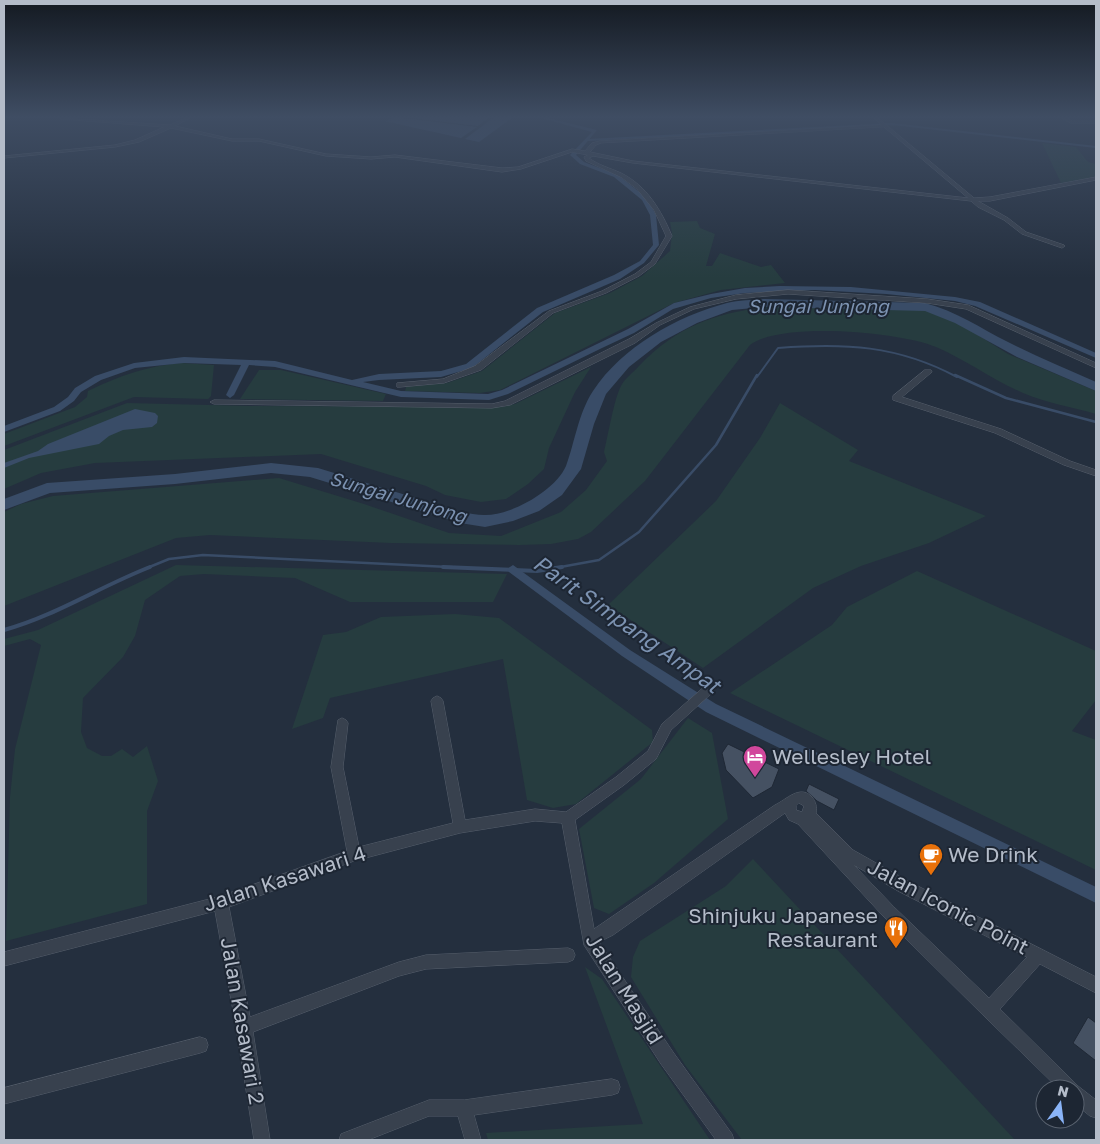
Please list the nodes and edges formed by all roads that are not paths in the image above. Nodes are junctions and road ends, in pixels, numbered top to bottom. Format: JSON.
{"nodes":[{"id":1,"x":611,"y":171,"type":"edge"},
{"id":2,"x":713,"y":171,"type":"edge"},
{"id":3,"x":939,"y":171,"type":"edge"},
{"id":4,"x":1096,"y":179,"type":"edge"},
{"id":5,"x":973,"y":200,"type":"junction"},
{"id":6,"x":1062,"y":246,"type":"dead end"},
{"id":7,"x":1096,"y":366,"type":"edge"},
{"id":8,"x":928,"y":372,"type":"dead end"},
{"id":9,"x":400,"y":385,"type":"dead end"},
{"id":10,"x":214,"y":402,"type":"dead end"},
{"id":11,"x":1096,"y":473,"type":"edge"},
{"id":12,"x":707,"y":691,"type":"dead end"},
{"id":13,"x":437,"y":702,"type":"dead end"},
{"id":14,"x":342,"y":723,"type":"dead end"},
{"id":15,"x":805,"y":816,"type":"junction"},
{"id":16,"x":568,"y":818,"type":"junction"},
{"id":17,"x":460,"y":828,"type":"junction"},
{"id":18,"x":354,"y":855,"type":"junction"},
{"id":19,"x":221,"y":903,"type":"junction"},
{"id":20,"x":588,"y":940,"type":"junction"},
{"id":21,"x":568,"y":955,"type":"dead end"},
{"id":22,"x":1039,"y":955,"type":"junction"},
{"id":23,"x":4,"y":959,"type":"edge"},
{"id":24,"x":1096,"y":985,"type":"edge"},
{"id":25,"x":988,"y":1010,"type":"junction"},
{"id":26,"x":244,"y":1027,"type":"junction"},
{"id":27,"x":200,"y":1045,"type":"dead end"},
{"id":28,"x":1060,"y":1079,"type":"edge"},
{"id":29,"x":612,"y":1087,"type":"dead end"},
{"id":30,"x":4,"y":1096,"type":"edge"},
{"id":31,"x":1085,"y":1101,"type":"edge"},
{"id":32,"x":464,"y":1108,"type":"junction"},
{"id":33,"x":1096,"y":1110,"type":"edge"},
{"id":34,"x":262,"y":1140,"type":"edge"},
{"id":35,"x":347,"y":1140,"type":"edge"},
{"id":36,"x":473,"y":1140,"type":"edge"},
{"id":37,"x":726,"y":1140,"type":"edge"}],
"edges":[{"from":1,"to":9,"type":"street"},
{"from":2,"to":5,"type":"street"},
{"from":3,"to":5,"type":"street"},
{"from":4,"to":5,"type":"street"},
{"from":5,"to":6,"type":"street"},
{"from":7,"to":10,"type":"street"},
{"from":8,"to":11,"type":"street"},
{"from":12,"to":16,"type":"street"},
{"from":13,"to":17,"type":"street"},
{"from":14,"to":18,"type":"street"},
{"from":15,"to":20,"type":"street"},
{"from":15,"to":22,"type":"street","name":"Jalan Iconic Point"},
{"from":15,"to":25,"type":"street","name":"Jalan Iconic Point"},
{"from":16,"to":17,"type":"street","name":"Jalan Kasawari 4"},
{"from":16,"to":20,"type":"street","name":"Jalan Masjid"},
{"from":17,"to":18,"type":"street","name":"Jalan Kasawari 4"},
{"from":18,"to":19,"type":"street","name":"Jalan Kasawari 4"},
{"from":19,"to":23,"type":"street","name":"Jalan Kasawari 4"},
{"from":19,"to":26,"type":"street","name":"Jalan Kasawari 2"},
{"from":20,"to":37,"type":"street","name":"Jalan Masjid"},
{"from":21,"to":26,"type":"street"},
{"from":22,"to":24,"type":"street","name":"Jalan Iconic Point"},
{"from":22,"to":25,"type":"street"},
{"from":25,"to":28,"type":"street","name":"Jalan Iconic Point"},
{"from":26,"to":34,"type":"street","name":"Jalan Kasawari 2"},
{"from":27,"to":30,"type":"street"},
{"from":29,"to":32,"type":"street"},
{"from":31,"to":33,"type":"street"},
{"from":32,"to":35,"type":"street"},
{"from":32,"to":36,"type":"street"}]}
